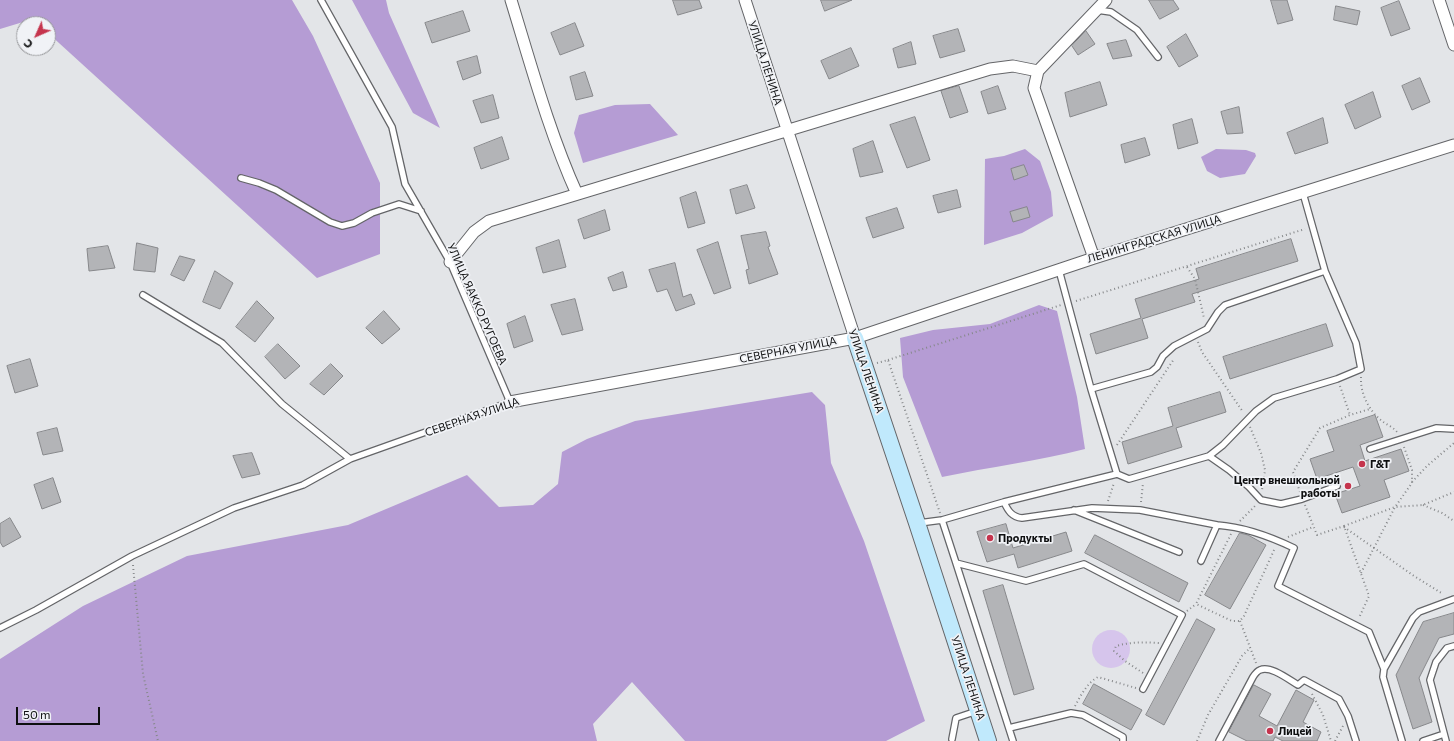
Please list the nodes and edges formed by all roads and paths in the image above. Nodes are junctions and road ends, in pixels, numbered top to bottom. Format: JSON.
{"nodes":[{"id":1,"x":321,"y":0,"type":"edge"},
{"id":2,"x":511,"y":0,"type":"edge"},
{"id":3,"x":745,"y":0,"type":"edge"},
{"id":4,"x":1106,"y":0,"type":"edge"},
{"id":5,"x":1439,"y":0,"type":"edge"},
{"id":6,"x":1097,"y":10,"type":"junction"},
{"id":7,"x":1454,"y":45,"type":"edge"},
{"id":8,"x":1158,"y":57,"type":"dead end"},
{"id":9,"x":1038,"y":71,"type":"junction"},
{"id":10,"x":786,"y":130,"type":"junction"},
{"id":11,"x":1454,"y":145,"type":"edge"},
{"id":12,"x":240,"y":178,"type":"dead end"},
{"id":13,"x":1303,"y":193,"type":"junction"},
{"id":14,"x":577,"y":194,"type":"junction"},
{"id":15,"x":421,"y":211,"type":"junction"},
{"id":16,"x":1312,"y":227,"type":"junction"},
{"id":17,"x":1094,"y":258,"type":"junction"},
{"id":18,"x":450,"y":262,"type":"junction"},
{"id":19,"x":1187,"y":267,"type":"junction"},
{"id":20,"x":1059,"y":270,"type":"junction"},
{"id":21,"x":1325,"y":271,"type":"junction"},
{"id":22,"x":143,"y":295,"type":"dead end"},
{"id":23,"x":1068,"y":303,"type":"junction"},
{"id":24,"x":1207,"y":329,"type":"junction"},
{"id":25,"x":1195,"y":336,"type":"junction"},
{"id":26,"x":855,"y":338,"type":"junction"},
{"id":27,"x":1184,"y":342,"type":"junction"},
{"id":28,"x":888,"y":360,"type":"junction"},
{"id":29,"x":864,"y":367,"type":"junction"},
{"id":30,"x":1361,"y":369,"type":"junction"},
{"id":31,"x":1337,"y":379,"type":"junction"},
{"id":32,"x":1091,"y":389,"type":"junction"},
{"id":33,"x":510,"y":402,"type":"junction"},
{"id":34,"x":1370,"y":409,"type":"junction"},
{"id":35,"x":1350,"y":415,"type":"junction"},
{"id":36,"x":1248,"y":420,"type":"junction"},
{"id":37,"x":1454,"y":429,"type":"edge"},
{"id":38,"x":1401,"y":438,"type":"junction"},
{"id":39,"x":1454,"y":443,"type":"edge"},
{"id":40,"x":1370,"y":449,"type":"dead end"},
{"id":41,"x":1209,"y":456,"type":"junction"},
{"id":42,"x":1112,"y":457,"type":"junction"},
{"id":43,"x":350,"y":459,"type":"junction"},
{"id":44,"x":1117,"y":474,"type":"junction"},
{"id":45,"x":1144,"y":475,"type":"junction"},
{"id":46,"x":1412,"y":483,"type":"junction"},
{"id":47,"x":1337,"y":486,"type":"dead end"},
{"id":48,"x":1454,"y":492,"type":"edge"},
{"id":49,"x":1302,"y":499,"type":"junction"},
{"id":50,"x":1261,"y":500,"type":"junction"},
{"id":51,"x":1004,"y":502,"type":"junction"},
{"id":52,"x":1423,"y":505,"type":"junction"},
{"id":53,"x":1395,"y":507,"type":"junction"},
{"id":54,"x":1105,"y":508,"type":"junction"},
{"id":55,"x":1074,"y":510,"type":"junction"},
{"id":56,"x":1140,"y":510,"type":"junction"},
{"id":57,"x":942,"y":520,"type":"junction"},
{"id":58,"x":1454,"y":521,"type":"edge"},
{"id":59,"x":917,"y":523,"type":"junction"},
{"id":60,"x":1217,"y":526,"type":"junction"},
{"id":61,"x":1234,"y":526,"type":"junction"},
{"id":62,"x":1344,"y":526,"type":"junction"},
{"id":63,"x":1314,"y":527,"type":"junction"},
{"id":64,"x":1278,"y":541,"type":"junction"},
{"id":65,"x":1374,"y":547,"type":"junction"},
{"id":66,"x":1179,"y":552,"type":"dead end"},
{"id":67,"x":132,"y":556,"type":"junction"},
{"id":68,"x":1201,"y":561,"type":"dead end"},
{"id":69,"x":956,"y":563,"type":"junction"},
{"id":70,"x":1361,"y":573,"type":"junction"},
{"id":71,"x":1453,"y":600,"type":"edge"},
{"id":72,"x":1240,"y":621,"type":"junction"},
{"id":73,"x":1356,"y":625,"type":"junction"},
{"id":74,"x":0,"y":628,"type":"edge"},
{"id":75,"x":1166,"y":645,"type":"junction"},
{"id":76,"x":1454,"y":646,"type":"edge"},
{"id":77,"x":1250,"y":648,"type":"junction"},
{"id":78,"x":1384,"y":669,"type":"junction"},
{"id":79,"x":1258,"y":670,"type":"junction"},
{"id":80,"x":1149,"y":677,"type":"junction"},
{"id":81,"x":1304,"y":680,"type":"junction"},
{"id":82,"x":1143,"y":689,"type":"joint"},
{"id":83,"x":978,"y":710,"type":"junction"},
{"id":84,"x":1071,"y":713,"type":"junction"},
{"id":85,"x":1348,"y":716,"type":"junction"},
{"id":86,"x":1009,"y":728,"type":"junction"},
{"id":87,"x":1444,"y":734,"type":"junction"},
{"id":88,"x":950,"y":740,"type":"edge"},
{"id":89,"x":158,"y":741,"type":"edge"},
{"id":90,"x":988,"y":741,"type":"edge"},
{"id":91,"x":1013,"y":741,"type":"edge"},
{"id":92,"x":1122,"y":741,"type":"edge"},
{"id":93,"x":1197,"y":741,"type":"edge"},
{"id":94,"x":1219,"y":741,"type":"edge"},
{"id":95,"x":1331,"y":741,"type":"edge"},
{"id":96,"x":1334,"y":741,"type":"edge"},
{"id":97,"x":1356,"y":741,"type":"edge"},
{"id":98,"x":1402,"y":741,"type":"edge"},
{"id":99,"x":1423,"y":741,"type":"edge"},
{"id":100,"x":1446,"y":741,"type":"edge"}],
"edges":[{"from":1,"to":15,"type":"lane","name":"УЛИЦА ЯАККО РУГОЕВА"},
{"from":2,"to":14,"type":"street"},
{"from":3,"to":10,"type":"street","name":"УЛИЦА ЛЕНИНА"},
{"from":4,"to":6,"type":"street"},
{"from":5,"to":7,"type":"street"},
{"from":6,"to":8,"type":"lane"},
{"from":6,"to":9,"type":"street"},
{"from":9,"to":10,"type":"street"},
{"from":9,"to":17,"type":"street"},
{"from":10,"to":14,"type":"street"},
{"from":10,"to":26,"type":"street","name":"УЛИЦА ЛЕНИНА"},
{"from":11,"to":13,"type":"street","name":"ЛЕНИНГРАДСКАЯ УЛИЦА"},
{"from":12,"to":15,"type":"lane"},
{"from":13,"to":16,"type":"lane"},
{"from":13,"to":17,"type":"street","name":"ЛЕНИНГРАДСКАЯ УЛИЦА"},
{"from":14,"to":18,"type":"street"},
{"from":15,"to":18,"type":"lane","name":"УЛИЦА ЯАККО РУГОЕВА"},
{"from":16,"to":19,"type":"path"},
{"from":16,"to":21,"type":"lane"},
{"from":17,"to":20,"type":"street","name":"ЛЕНИНГРАДСКАЯ УЛИЦА"},
{"from":18,"to":33,"type":"lane","name":"УЛИЦА ЯАККО РУГОЕВА"},
{"from":19,"to":23,"type":"path"},
{"from":19,"to":24,"type":"path"},
{"from":20,"to":23,"type":"lane"},
{"from":20,"to":26,"type":"street","name":"ЛЕНИНГРАДСКАЯ УЛИЦА"},
{"from":21,"to":24,"type":"lane"},
{"from":21,"to":30,"type":"lane"},
{"from":22,"to":43,"type":"lane"},
{"from":23,"to":28,"type":"path"},
{"from":23,"to":32,"type":"lane"},
{"from":24,"to":25,"type":"lane"},
{"from":25,"to":27,"type":"lane"},
{"from":25,"to":36,"type":"path"},
{"from":26,"to":29,"type":"street","name":"УЛИЦА ЛЕНИНА"},
{"from":26,"to":33,"type":"street","name":"СЕВЕРНАЯ УЛИЦА"},
{"from":27,"to":32,"type":"lane"},
{"from":27,"to":42,"type":"path"},
{"from":28,"to":29,"type":"path"},
{"from":28,"to":57,"type":"path"},
{"from":29,"to":59,"type":"street","name":"УЛИЦА ЛЕНИНА"},
{"from":30,"to":31,"type":"lane"},
{"from":30,"to":34,"type":"path"},
{"from":31,"to":35,"type":"path"},
{"from":31,"to":36,"type":"lane"},
{"from":32,"to":42,"type":"lane"},
{"from":33,"to":43,"type":"lane","name":"СЕВЕРНАЯ УЛИЦА"},
{"from":34,"to":35,"type":"path"},
{"from":34,"to":38,"type":"path"},
{"from":35,"to":49,"type":"path"},
{"from":36,"to":41,"type":"lane"},
{"from":36,"to":50,"type":"path"},
{"from":37,"to":38,"type":"lane"},
{"from":38,"to":40,"type":"lane"},
{"from":38,"to":46,"type":"path"},
{"from":39,"to":46,"type":"path"},
{"from":41,"to":45,"type":"lane"},
{"from":41,"to":50,"type":"lane"},
{"from":42,"to":44,"type":"lane"},
{"from":43,"to":67,"type":"lane","name":"СЕВЕРНАЯ УЛИЦА"},
{"from":44,"to":45,"type":"lane"},
{"from":44,"to":51,"type":"lane"},
{"from":44,"to":54,"type":"path"},
{"from":45,"to":56,"type":"path"},
{"from":46,"to":53,"type":"path"},
{"from":47,"to":49,"type":"lane"},
{"from":48,"to":52,"type":"path"},
{"from":49,"to":50,"type":"lane"},
{"from":49,"to":63,"type":"path"},
{"from":50,"to":61,"type":"path"},
{"from":51,"to":55,"type":"lane"},
{"from":51,"to":57,"type":"lane"},
{"from":52,"to":53,"type":"path"},
{"from":52,"to":58,"type":"path"},
{"from":53,"to":62,"type":"path"},
{"from":53,"to":65,"type":"path"},
{"from":54,"to":55,"type":"lane"},
{"from":54,"to":56,"type":"lane"},
{"from":55,"to":66,"type":"lane"},
{"from":56,"to":60,"type":"lane"},
{"from":57,"to":59,"type":"lane"},
{"from":57,"to":69,"type":"lane"},
{"from":59,"to":83,"type":"street","name":"УЛИЦА ЛЕНИНА"},
{"from":60,"to":61,"type":"lane"},
{"from":60,"to":68,"type":"lane"},
{"from":61,"to":64,"type":"lane"},
{"from":61,"to":72,"type":"path"},
{"from":62,"to":63,"type":"path"},
{"from":62,"to":65,"type":"path"},
{"from":62,"to":70,"type":"path"},
{"from":63,"to":64,"type":"path"},
{"from":64,"to":72,"type":"path"},
{"from":64,"to":73,"type":"lane"},
{"from":65,"to":70,"type":"path"},
{"from":65,"to":71,"type":"path"},
{"from":67,"to":74,"type":"lane","name":"СЕВЕРНАЯ УЛИЦА"},
{"from":67,"to":89,"type":"path"},
{"from":69,"to":75,"type":"lane"},
{"from":69,"to":86,"type":"lane"},
{"from":70,"to":73,"type":"path"},
{"from":71,"to":78,"type":"lane"},
{"from":72,"to":77,"type":"path"},
{"from":73,"to":78,"type":"lane"},
{"from":75,"to":80,"type":"lane"},
{"from":75,"to":80,"type":"path"},
{"from":76,"to":87,"type":"lane"},
{"from":77,"to":79,"type":"path"},
{"from":77,"to":93,"type":"path"},
{"from":78,"to":98,"type":"lane"},
{"from":79,"to":81,"type":"lane"},
{"from":79,"to":94,"type":"lane"},
{"from":80,"to":82,"type":"lane"},
{"from":81,"to":85,"type":"lane"},
{"from":81,"to":95,"type":"path"},
{"from":82,"to":84,"type":"path"},
{"from":83,"to":88,"type":"lane"},
{"from":83,"to":90,"type":"street","name":"УЛИЦА ЛЕНИНА"},
{"from":84,"to":86,"type":"lane"},
{"from":84,"to":92,"type":"lane"},
{"from":85,"to":96,"type":"path"},
{"from":85,"to":97,"type":"lane"},
{"from":86,"to":91,"type":"lane"},
{"from":87,"to":99,"type":"lane"},
{"from":87,"to":100,"type":"lane"}]}
